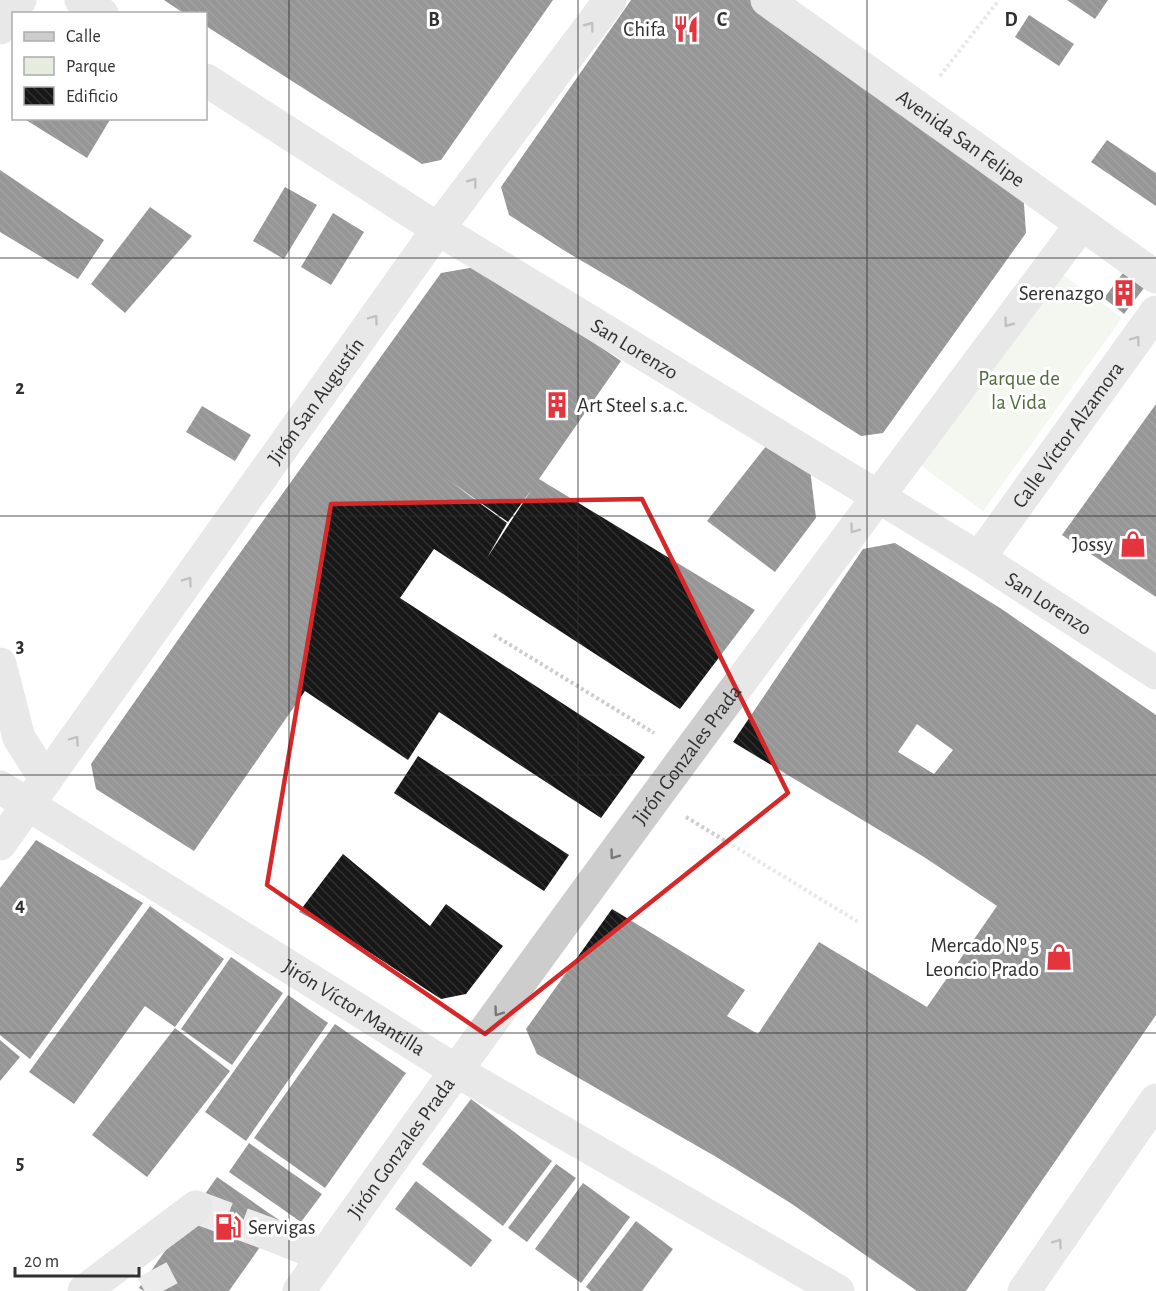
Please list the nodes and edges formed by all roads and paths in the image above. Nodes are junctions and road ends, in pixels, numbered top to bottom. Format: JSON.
{"nodes":[{"id":1,"x":20,"y":0,"type":"edge"},
{"id":2,"x":81,"y":0,"type":"edge"},
{"id":3,"x":610,"y":0,"type":"edge"},
{"id":4,"x":767,"y":0,"type":"edge"},
{"id":5,"x":999,"y":0,"type":"edge"},
{"id":6,"x":99,"y":12,"type":"edge"},
{"id":7,"x":0,"y":28,"type":"edge"},
{"id":8,"x":207,"y":81,"type":"edge"},
{"id":9,"x":916,"y":108,"type":"junction"},
{"id":10,"x":1081,"y":225,"type":"junction"},
{"id":11,"x":438,"y":229,"type":"junction"},
{"id":12,"x":1156,"y":277,"type":"edge"},
{"id":13,"x":1156,"y":312,"type":"edge"},
{"id":14,"x":878,"y":497,"type":"junction"},
{"id":15,"x":979,"y":558,"type":"junction"},
{"id":16,"x":494,"y":635,"type":"dead end"},
{"id":17,"x":0,"y":664,"type":"edge"},
{"id":18,"x":1156,"y":673,"type":"edge"},
{"id":19,"x":688,"y":754,"type":"junction"},
{"id":20,"x":0,"y":787,"type":"edge"},
{"id":21,"x":38,"y":793,"type":"junction"},
{"id":22,"x":656,"y":798,"type":"junction"},
{"id":23,"x":0,"y":843,"type":"edge"},
{"id":24,"x":860,"y":923,"type":"dead end"},
{"id":25,"x":455,"y":1070,"type":"junction"},
{"id":26,"x":1156,"y":1100,"type":"edge"},
{"id":27,"x":196,"y":1207,"type":"dead end"},
{"id":28,"x":269,"y":1234,"type":"tunnel mouth"},
{"id":29,"x":324,"y":1256,"type":"junction"},
{"id":30,"x":84,"y":1291,"type":"edge"},
{"id":31,"x":299,"y":1291,"type":"edge"},
{"id":32,"x":838,"y":1291,"type":"edge"},
{"id":33,"x":1024,"y":1291,"type":"edge"}],
"edges":[{"from":1,"to":7,"type":"street"},
{"from":2,"to":6,"type":"street"},
{"from":11,"to":3,"type":"street","name":"Jirón San Augustín","one_way":true},
{"from":4,"to":9,"type":"street","name":"Avenida San Felipe"},
{"from":5,"to":9,"type":"path"},
{"from":8,"to":11,"type":"street","name":"San Lorenzo"},
{"from":9,"to":10,"type":"street","name":"Avenida San Felipe"},
{"from":10,"to":12,"type":"street","name":"Avenida San Felipe"},
{"from":10,"to":14,"type":"street","name":"Jirón Gonzales Prada","one_way":true},
{"from":11,"to":14,"type":"street","name":"San Lorenzo"},
{"from":21,"to":11,"type":"street","name":"Jirón San Augustín","one_way":true},
{"from":15,"to":13,"type":"street","name":"Calle Víctor Alzamora","one_way":true},
{"from":14,"to":15,"type":"street","name":"San Lorenzo"},
{"from":14,"to":19,"type":"street","name":"Jirón Gonzales Prada","one_way":true},
{"from":15,"to":18,"type":"street","name":"San Lorenzo"},
{"from":16,"to":19,"type":"path"},
{"from":17,"to":21,"type":"street"},
{"from":19,"to":22,"type":"street","name":"Jirón Gonzales Prada"},
{"from":20,"to":21,"type":"street","name":"Jirón Víctor Mantilla"},
{"from":21,"to":23,"type":"street","name":"Jirón San Augustín"},
{"from":21,"to":25,"type":"street","name":"Jirón Víctor Mantilla"},
{"from":22,"to":24,"type":"path"},
{"from":22,"to":25,"type":"street","name":"Jirón Gonzales Prada","one_way":true},
{"from":25,"to":29,"type":"street","name":"Jirón Gonzales Prada"},
{"from":25,"to":32,"type":"street","name":"Jirón Víctor Mantilla"},
{"from":33,"to":26,"type":"street","one_way":true},
{"from":27,"to":30,"type":"street"},
{"from":28,"to":29,"type":"street"},
{"from":29,"to":31,"type":"street","name":"Jirón Gonzales Prada"}]}
